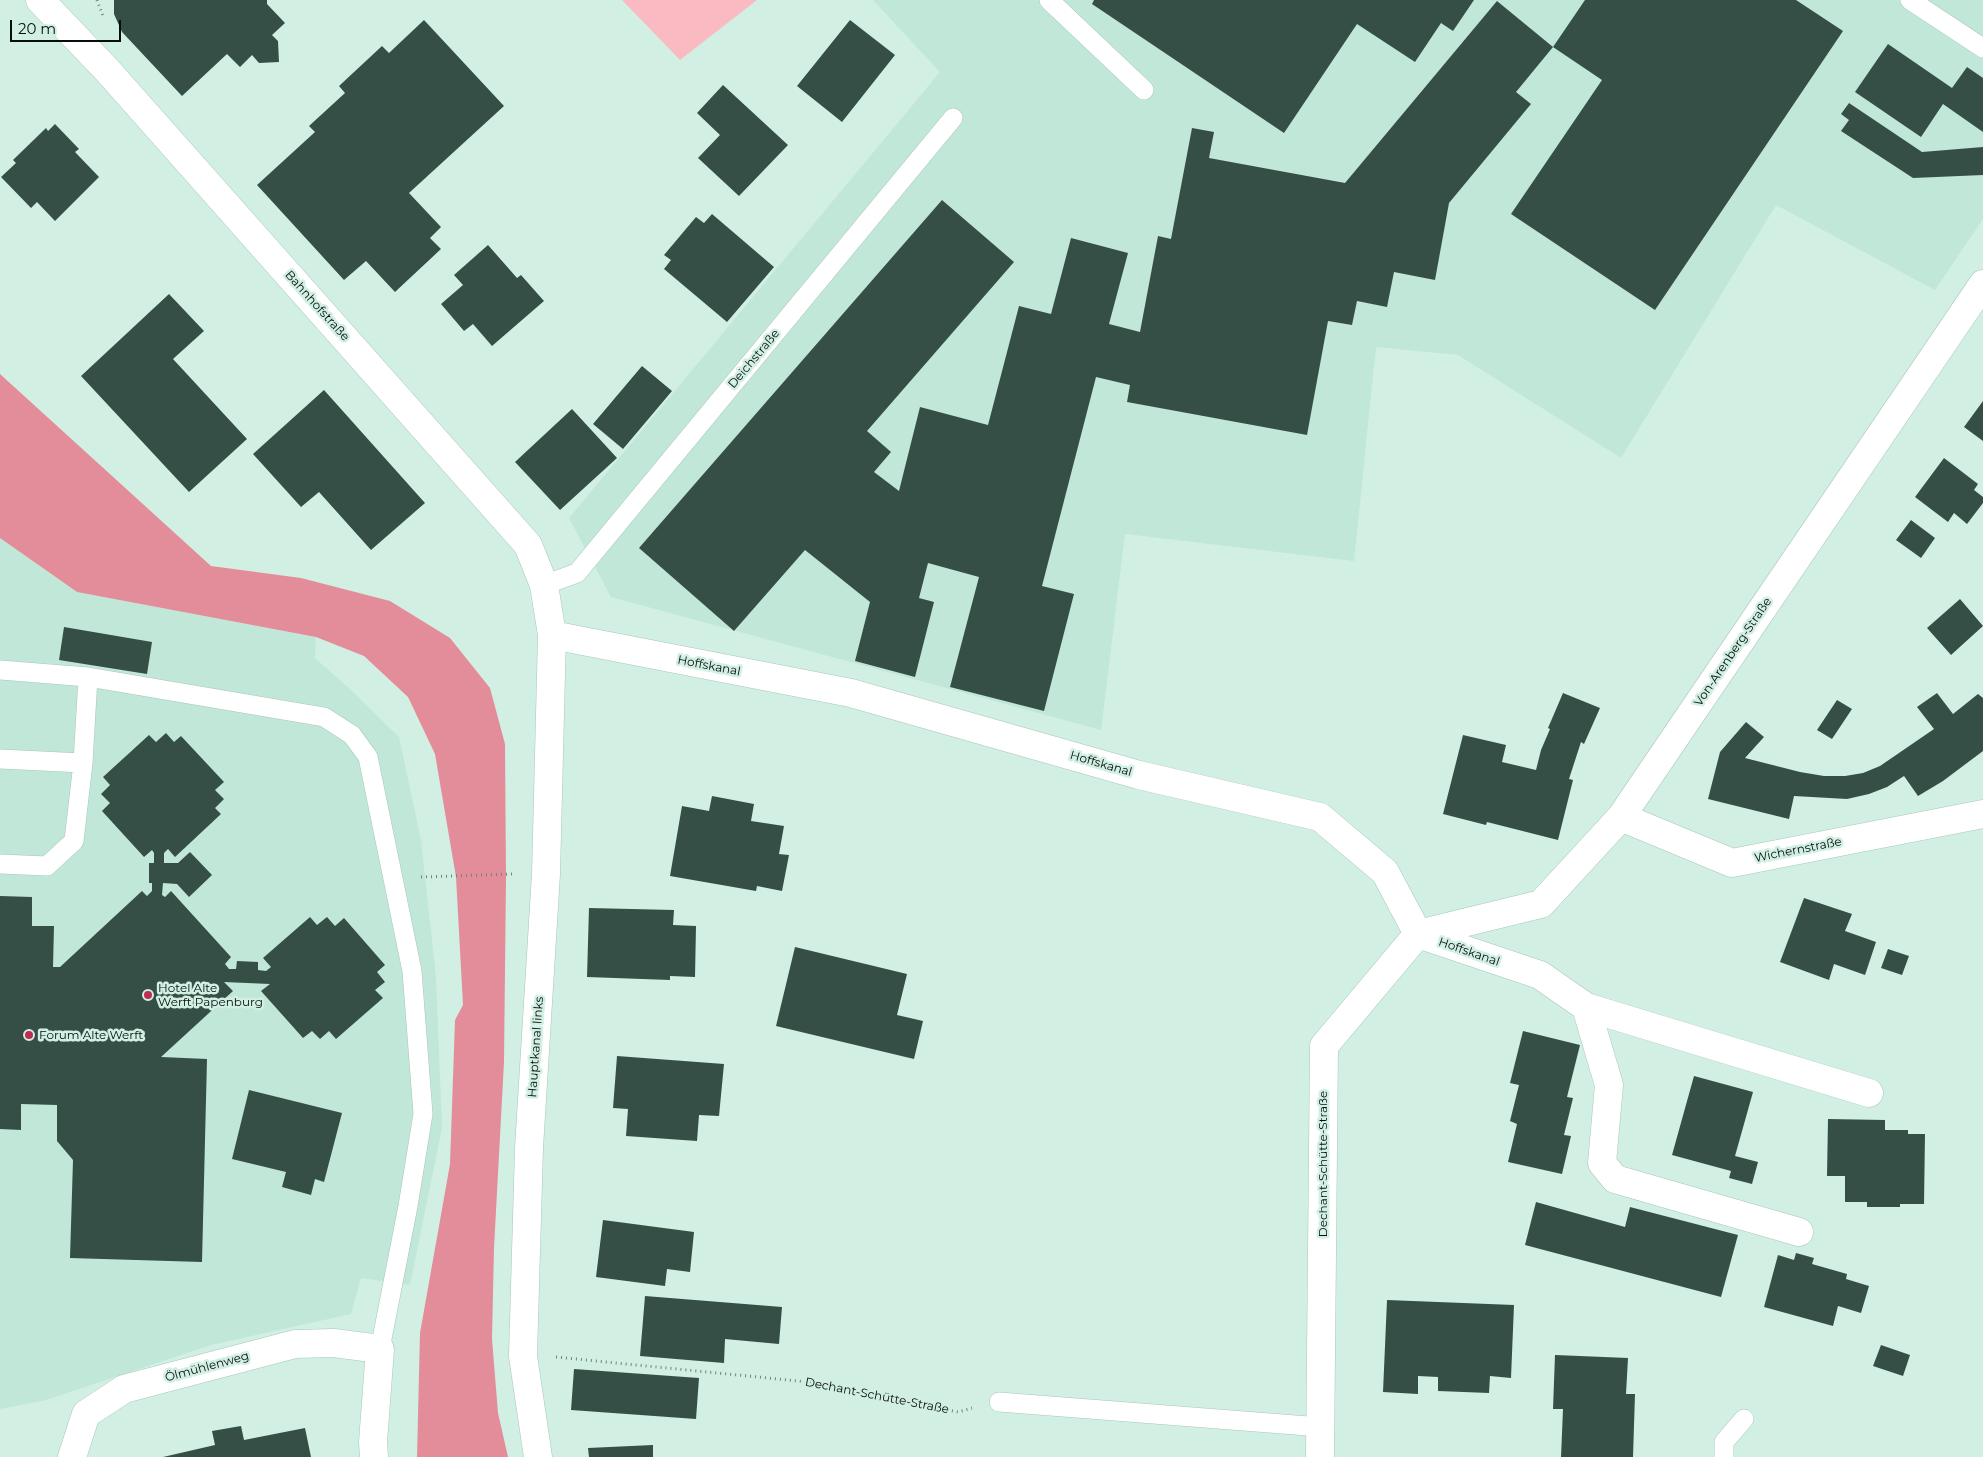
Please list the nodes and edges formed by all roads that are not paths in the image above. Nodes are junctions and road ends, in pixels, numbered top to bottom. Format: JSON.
{"nodes":[{"id":1,"x":40,"y":0,"type":"edge"},
{"id":2,"x":1049,"y":0,"type":"edge"},
{"id":3,"x":1910,"y":0,"type":"edge"},
{"id":4,"x":1983,"y":48,"type":"edge"},
{"id":5,"x":1144,"y":90,"type":"dead end"},
{"id":6,"x":953,"y":118,"type":"dead end"},
{"id":7,"x":1983,"y":284,"type":"edge"},
{"id":8,"x":544,"y":585,"type":"junction"},
{"id":9,"x":552,"y":635,"type":"junction"},
{"id":10,"x":0,"y":670,"type":"edge"},
{"id":11,"x":88,"y":677,"type":"junction"},
{"id":12,"x":0,"y":759,"type":"edge"},
{"id":13,"x":83,"y":763,"type":"junction"},
{"id":14,"x":1983,"y":814,"type":"edge"},
{"id":15,"x":1621,"y":817,"type":"junction"},
{"id":16,"x":0,"y":864,"type":"edge"},
{"id":17,"x":1418,"y":934,"type":"junction"},
{"id":18,"x":1586,"y":1007,"type":"junction"},
{"id":19,"x":1869,"y":1093,"type":"dead end"},
{"id":20,"x":1799,"y":1232,"type":"dead end"},
{"id":21,"x":380,"y":1349,"type":"junction"},
{"id":22,"x":999,"y":1402,"type":"road end"},
{"id":23,"x":1744,"y":1419,"type":"dead end"},
{"id":24,"x":1321,"y":1427,"type":"junction"},
{"id":25,"x":72,"y":1457,"type":"edge"},
{"id":26,"x":374,"y":1457,"type":"edge"},
{"id":27,"x":538,"y":1457,"type":"edge"},
{"id":28,"x":1320,"y":1457,"type":"edge"},
{"id":29,"x":1724,"y":1457,"type":"edge"}],
"edges":[{"from":1,"to":8,"type":"street","name":"Bahnhofstraße"},
{"from":2,"to":5,"type":"lane"},
{"from":3,"to":4,"type":"lane"},
{"from":6,"to":8,"type":"lane","name":"Deichstraße"},
{"from":7,"to":15,"type":"street","name":"Von-Arenberg-Straße"},
{"from":8,"to":9,"type":"street","name":"Bahnhofstraße"},
{"from":9,"to":17,"type":"street","name":"Hoffskanal"},
{"from":9,"to":27,"type":"street","name":"Hauptkanal links"},
{"from":10,"to":11,"type":"lane"},
{"from":11,"to":13,"type":"lane"},
{"from":11,"to":21,"type":"lane"},
{"from":12,"to":13,"type":"lane"},
{"from":13,"to":16,"type":"lane"},
{"from":14,"to":15,"type":"street","name":"Wichernstraße"},
{"from":15,"to":17,"type":"street","name":"Von-Arenberg-Straße"},
{"from":17,"to":18,"type":"street","name":"Hoffskanal"},
{"from":17,"to":24,"type":"street","name":"Dechant-Schütte-Straße"},
{"from":18,"to":19,"type":"street","name":"Hoffskanal"},
{"from":18,"to":20,"type":"street"},
{"from":21,"to":25,"type":"street","name":"Ölmühlenweg"},
{"from":21,"to":26,"type":"street"},
{"from":22,"to":24,"type":"lane"},
{"from":23,"to":29,"type":"lane"},
{"from":24,"to":28,"type":"street","name":"Dechant-Schütte-Straße"}]}
